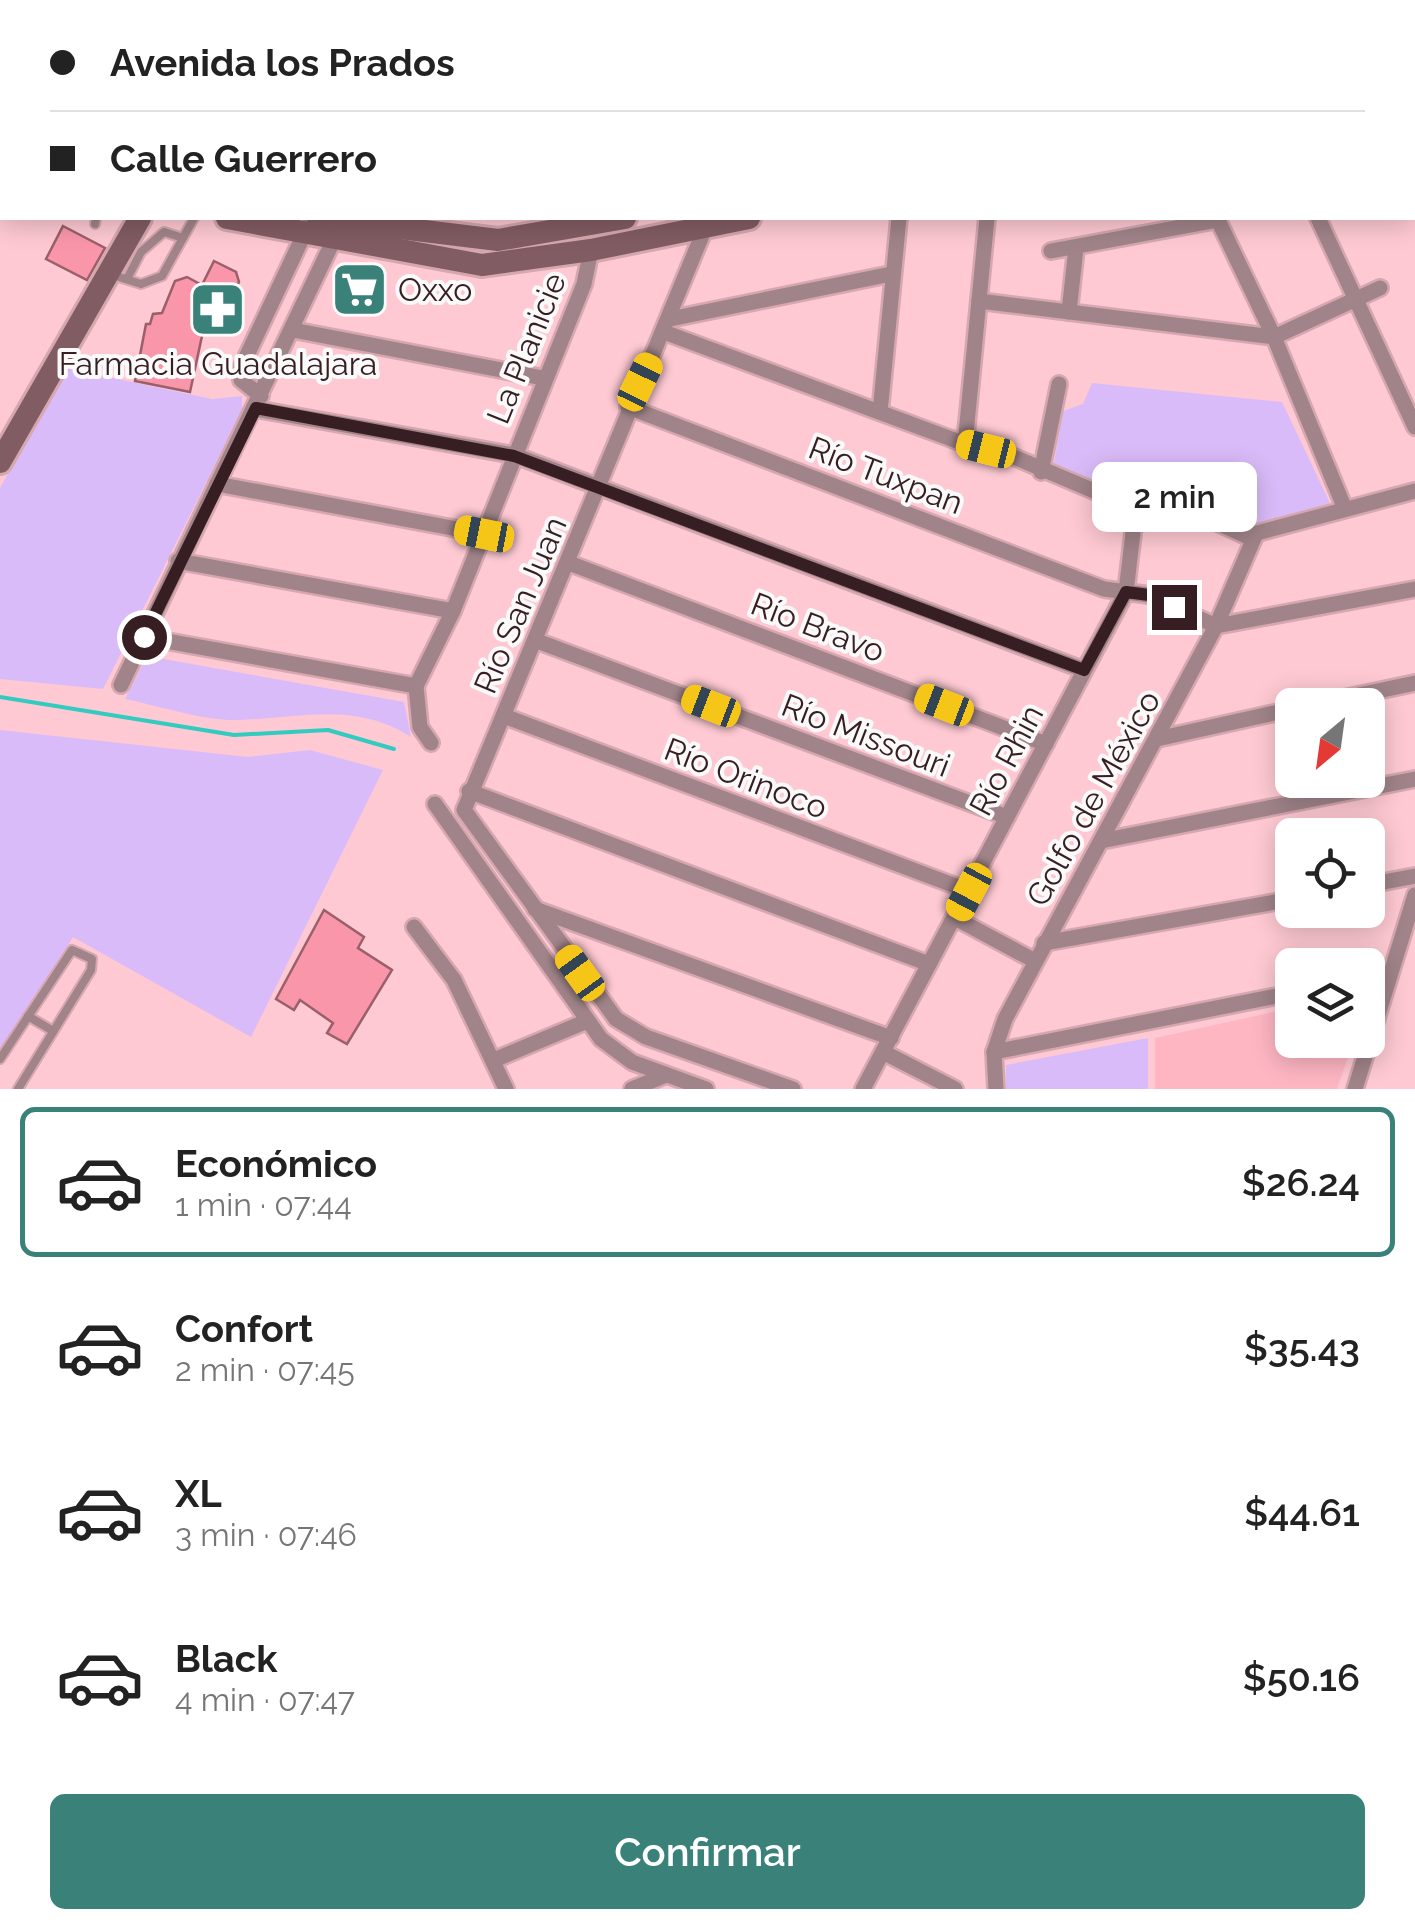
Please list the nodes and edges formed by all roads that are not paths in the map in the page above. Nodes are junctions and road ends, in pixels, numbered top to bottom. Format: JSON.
{"nodes":[{"id":1,"x":140,"y":220,"type":"edge"},
{"id":2,"x":193,"y":220,"type":"edge"},
{"id":3,"x":261,"y":220,"type":"edge"},
{"id":4,"x":614,"y":220,"type":"edge"},
{"id":5,"x":899,"y":220,"type":"edge"},
{"id":6,"x":987,"y":220,"type":"edge"},
{"id":7,"x":1212,"y":220,"type":"edge"},
{"id":8,"x":1217,"y":220,"type":"edge"},
{"id":9,"x":1319,"y":220,"type":"edge"},
{"id":10,"x":708,"y":222,"type":"edge"},
{"id":11,"x":311,"y":223,"type":"edge"},
{"id":12,"x":338,"y":230,"type":"junction"},
{"id":13,"x":183,"y":238,"type":"junction"},
{"id":14,"x":134,"y":248,"type":"junction"},
{"id":15,"x":1076,"y":248,"type":"junction"},
{"id":16,"x":591,"y":250,"type":"junction"},
{"id":17,"x":1052,"y":251,"type":"dead end"},
{"id":18,"x":891,"y":274,"type":"junction"},
{"id":19,"x":118,"y":277,"type":"junction"},
{"id":20,"x":1380,"y":288,"type":"dead end"},
{"id":21,"x":1354,"y":298,"type":"junction"},
{"id":22,"x":979,"y":301,"type":"junction"},
{"id":23,"x":1070,"y":312,"type":"junction"},
{"id":24,"x":667,"y":325,"type":"junction"},
{"id":25,"x":292,"y":330,"type":"junction"},
{"id":26,"x":1274,"y":337,"type":"junction"},
{"id":27,"x":543,"y":378,"type":"junction"},
{"id":28,"x":1059,"y":384,"type":"dead end"},
{"id":29,"x":258,"y":402,"type":"junction"},
{"id":30,"x":628,"y":407,"type":"junction"},
{"id":31,"x":880,"y":412,"type":"junction"},
{"id":32,"x":1415,"y":427,"type":"edge"},
{"id":33,"x":9,"y":432,"type":"edge"},
{"id":34,"x":965,"y":444,"type":"junction"},
{"id":35,"x":514,"y":456,"type":"junction"},
{"id":36,"x":0,"y":462,"type":"edge"},
{"id":37,"x":1041,"y":472,"type":"junction"},
{"id":38,"x":217,"y":484,"type":"junction"},
{"id":39,"x":599,"y":485,"type":"junction"},
{"id":40,"x":1415,"y":492,"type":"edge"},
{"id":41,"x":1137,"y":499,"type":"junction"},
{"id":42,"x":1345,"y":508,"type":"junction"},
{"id":43,"x":484,"y":534,"type":"junction"},
{"id":44,"x":1254,"y":536,"type":"junction"},
{"id":45,"x":178,"y":561,"type":"junction"},
{"id":46,"x":570,"y":563,"type":"junction"},
{"id":47,"x":1415,"y":589,"type":"edge"},
{"id":48,"x":1126,"y":592,"type":"junction"},
{"id":49,"x":453,"y":611,"type":"junction"},
{"id":50,"x":1216,"y":626,"type":"junction"},
{"id":51,"x":144,"y":637,"type":"junction"},
{"id":52,"x":537,"y":641,"type":"junction"},
{"id":53,"x":1084,"y":670,"type":"junction"},
{"id":54,"x":1415,"y":683,"type":"edge"},
{"id":55,"x":122,"y":685,"type":"dead end"},
{"id":56,"x":416,"y":686,"type":"junction"},
{"id":57,"x":1385,"y":689,"type":"edge"},
{"id":58,"x":1275,"y":713,"type":"edge"},
{"id":59,"x":504,"y":716,"type":"junction"},
{"id":60,"x":1157,"y":739,"type":"junction"},
{"id":61,"x":431,"y":743,"type":"dead end"},
{"id":62,"x":1046,"y":744,"type":"junction"},
{"id":63,"x":1415,"y":779,"type":"edge"},
{"id":64,"x":469,"y":791,"type":"junction"},
{"id":65,"x":435,"y":804,"type":"dead end"},
{"id":66,"x":464,"y":810,"type":"junction"},
{"id":67,"x":1007,"y":818,"type":"junction"},
{"id":68,"x":450,"y":825,"type":"junction"},
{"id":69,"x":1101,"y":841,"type":"junction"},
{"id":70,"x":1415,"y":876,"type":"edge"},
{"id":71,"x":1385,"y":882,"type":"edge"},
{"id":72,"x":969,"y":892,"type":"junction"},
{"id":73,"x":1415,"y":895,"type":"edge"},
{"id":74,"x":1275,"y":902,"type":"edge"},
{"id":75,"x":535,"y":909,"type":"junction"},
{"id":76,"x":955,"y":918,"type":"junction"},
{"id":77,"x":414,"y":928,"type":"dead end"},
{"id":78,"x":1044,"y":944,"type":"junction"},
{"id":79,"x":1035,"y":961,"type":"junction"},
{"id":80,"x":929,"y":964,"type":"junction"},
{"id":81,"x":1390,"y":973,"type":"junction"},
{"id":82,"x":1385,"y":974,"type":"edge"},
{"id":83,"x":1275,"y":995,"type":"edge"},
{"id":84,"x":28,"y":1016,"type":"junction"},
{"id":85,"x":586,"y":1021,"type":"junction"},
{"id":86,"x":53,"y":1031,"type":"junction"},
{"id":87,"x":887,"y":1045,"type":"junction"},
{"id":88,"x":994,"y":1052,"type":"junction"},
{"id":89,"x":0,"y":1059,"type":"edge"},
{"id":90,"x":494,"y":1060,"type":"junction"},
{"id":91,"x":666,"y":1076,"type":"junction"},
{"id":92,"x":18,"y":1089,"type":"edge"},
{"id":93,"x":506,"y":1089,"type":"edge"},
{"id":94,"x":632,"y":1089,"type":"edge"},
{"id":95,"x":706,"y":1089,"type":"edge"},
{"id":96,"x":793,"y":1089,"type":"edge"},
{"id":97,"x":864,"y":1089,"type":"edge"},
{"id":98,"x":955,"y":1089,"type":"edge"},
{"id":99,"x":996,"y":1089,"type":"edge"},
{"id":100,"x":1356,"y":1089,"type":"edge"}],
"edges":[{"from":1,"to":14,"type":"street"},
{"from":2,"to":13,"type":"lane"},
{"from":3,"to":11,"type":"street"},
{"from":4,"to":12,"type":"street"},
{"from":5,"to":18,"type":"street"},
{"from":6,"to":22,"type":"street"},
{"from":7,"to":15,"type":"street"},
{"from":8,"to":26,"type":"street"},
{"from":9,"to":21,"type":"street"},
{"from":10,"to":16,"type":"street"},
{"from":10,"to":24,"type":"street","name":"Río San Juan"},
{"from":11,"to":12,"type":"street"},
{"from":11,"to":29,"type":"street"},
{"from":12,"to":16,"type":"street"},
{"from":12,"to":25,"type":"street"},
{"from":13,"to":14,"type":"lane"},
{"from":13,"to":19,"type":"lane"},
{"from":14,"to":19,"type":"street"},
{"from":15,"to":17,"type":"street"},
{"from":15,"to":23,"type":"street"},
{"from":16,"to":27,"type":"street","name":"La Planicie"},
{"from":18,"to":24,"type":"street"},
{"from":18,"to":31,"type":"street"},
{"from":19,"to":33,"type":"street"},
{"from":20,"to":21,"type":"street"},
{"from":21,"to":26,"type":"street"},
{"from":21,"to":32,"type":"street"},
{"from":22,"to":23,"type":"street"},
{"from":22,"to":34,"type":"street"},
{"from":23,"to":26,"type":"street"},
{"from":24,"to":30,"type":"street","name":"Río San Juan"},
{"from":24,"to":31,"type":"street"},
{"from":25,"to":27,"type":"street"},
{"from":25,"to":29,"type":"street"},
{"from":26,"to":42,"type":"street"},
{"from":27,"to":35,"type":"street","name":"La Planicie"},
{"from":28,"to":37,"type":"street"},
{"from":29,"to":35,"type":"street"},
{"from":29,"to":38,"type":"street"},
{"from":30,"to":39,"type":"street","name":"Río San Juan"},
{"from":30,"to":48,"type":"street","name":"Río Tuxpan"},
{"from":31,"to":34,"type":"street"},
{"from":33,"to":36,"type":"street"},
{"from":34,"to":37,"type":"street"},
{"from":35,"to":39,"type":"street"},
{"from":35,"to":43,"type":"street","name":"La Planicie"},
{"from":37,"to":41,"type":"street"},
{"from":38,"to":43,"type":"street"},
{"from":38,"to":45,"type":"street"},
{"from":39,"to":46,"type":"street","name":"Río San Juan"},
{"from":39,"to":53,"type":"street"},
{"from":40,"to":42,"type":"street"},
{"from":41,"to":44,"type":"street"},
{"from":41,"to":48,"type":"street","name":"Río Rhin"},
{"from":42,"to":44,"type":"street"},
{"from":43,"to":49,"type":"street","name":"La Planicie"},
{"from":44,"to":50,"type":"street","name":"Golfo de México"},
{"from":45,"to":49,"type":"street"},
{"from":45,"to":51,"type":"street"},
{"from":46,"to":52,"type":"street","name":"Río San Juan"},
{"from":46,"to":62,"type":"street","name":"Río Bravo"},
{"from":47,"to":50,"type":"street"},
{"from":48,"to":50,"type":"street","name":"Río Tuxpan"},
{"from":48,"to":53,"type":"street","name":"Río Rhin"},
{"from":49,"to":56,"type":"street","name":"La Planicie"},
{"from":50,"to":60,"type":"street","name":"Golfo de México"},
{"from":51,"to":55,"type":"street"},
{"from":51,"to":56,"type":"street"},
{"from":52,"to":59,"type":"street","name":"Río San Juan"},
{"from":52,"to":67,"type":"street","name":"Río Missouri"},
{"from":53,"to":62,"type":"street","name":"Río Rhin"},
{"from":54,"to":57,"type":"street"},
{"from":56,"to":61,"type":"street"},
{"from":58,"to":60,"type":"street"},
{"from":59,"to":64,"type":"street","name":"Río San Juan"},
{"from":59,"to":72,"type":"street","name":"Río Orinoco"},
{"from":60,"to":69,"type":"street","name":"Golfo de México"},
{"from":62,"to":67,"type":"street","name":"Río Rhin"},
{"from":63,"to":69,"type":"street"},
{"from":64,"to":66,"type":"street","name":"Río San Juan"},
{"from":64,"to":80,"type":"street"},
{"from":65,"to":68,"type":"street"},
{"from":66,"to":68,"type":"street"},
{"from":66,"to":75,"type":"street"},
{"from":67,"to":72,"type":"street","name":"Río Rhin"},
{"from":68,"to":85,"type":"street"},
{"from":69,"to":78,"type":"street","name":"Golfo de México"},
{"from":70,"to":71,"type":"street"},
{"from":72,"to":76,"type":"street","name":"Río Rhin"},
{"from":73,"to":81,"type":"street"},
{"from":74,"to":78,"type":"street"},
{"from":75,"to":87,"type":"street"},
{"from":75,"to":96,"type":"street"},
{"from":76,"to":79,"type":"street"},
{"from":76,"to":80,"type":"street","name":"Río Rhin"},
{"from":77,"to":90,"type":"street"},
{"from":78,"to":79,"type":"street","name":"Golfo de México"},
{"from":79,"to":88,"type":"street","name":"Golfo de México"},
{"from":80,"to":87,"type":"street","name":"Río Rhin"},
{"from":81,"to":82,"type":"street"},
{"from":81,"to":100,"type":"street"},
{"from":83,"to":88,"type":"street"},
{"from":84,"to":86,"type":"lane"},
{"from":84,"to":86,"type":"lane"},
{"from":84,"to":89,"type":"lane"},
{"from":85,"to":90,"type":"street"},
{"from":85,"to":91,"type":"street"},
{"from":86,"to":92,"type":"lane"},
{"from":87,"to":97,"type":"street","name":"Río Rhin"},
{"from":87,"to":98,"type":"street"},
{"from":88,"to":99,"type":"street","name":"Golfo de México"},
{"from":90,"to":93,"type":"street"},
{"from":91,"to":94,"type":"street"},
{"from":91,"to":95,"type":"street"}]}
